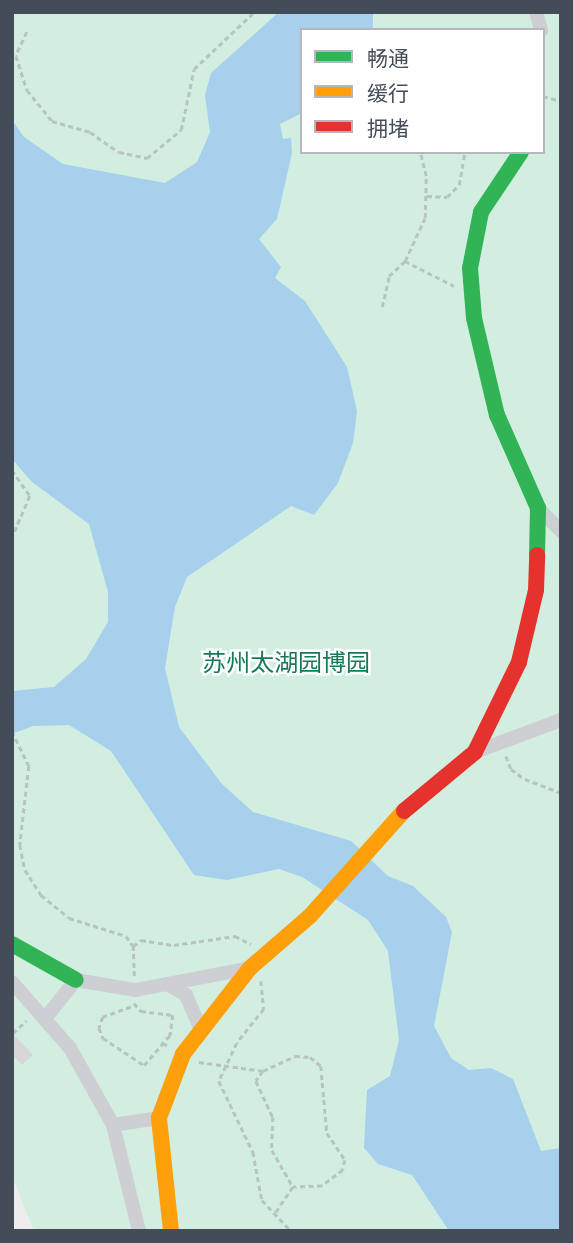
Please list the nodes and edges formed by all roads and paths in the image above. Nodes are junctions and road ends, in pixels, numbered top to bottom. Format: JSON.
{"nodes":[{"id":1,"x":254,"y":12,"type":"edge"},
{"id":2,"x":27,"y":32,"type":"dead end"},
{"id":3,"x":420,"y":154,"type":"edge"},
{"id":4,"x":465,"y":154,"type":"edge"},
{"id":5,"x":520,"y":154,"type":"edge"},
{"id":6,"x":427,"y":196,"type":"junction"},
{"id":7,"x":405,"y":261,"type":"junction"},
{"id":8,"x":471,"y":288,"type":"junction"},
{"id":9,"x":382,"y":307,"type":"dead end"},
{"id":10,"x":12,"y":470,"type":"edge"},
{"id":11,"x":538,"y":508,"type":"junction"},
{"id":12,"x":561,"y":531,"type":"edge"},
{"id":13,"x":12,"y":538,"type":"edge"},
{"id":14,"x":561,"y":720,"type":"edge"},
{"id":15,"x":12,"y":730,"type":"edge"},
{"id":16,"x":501,"y":744,"type":"junction"},
{"id":17,"x":475,"y":752,"type":"junction"},
{"id":18,"x":561,"y":793,"type":"edge"},
{"id":19,"x":12,"y":944,"type":"edge"},
{"id":20,"x":133,"y":946,"type":"junction"},
{"id":21,"x":253,"y":965,"type":"junction"},
{"id":22,"x":76,"y":980,"type":"junction"},
{"id":23,"x":12,"y":982,"type":"edge"},
{"id":24,"x":169,"y":985,"type":"junction"},
{"id":25,"x":136,"y":990,"type":"junction"},
{"id":26,"x":133,"y":1007,"type":"junction"},
{"id":27,"x":47,"y":1016,"type":"junction"},
{"id":28,"x":200,"y":1028,"type":"junction"},
{"id":29,"x":163,"y":1043,"type":"junction"},
{"id":30,"x":183,"y":1054,"type":"junction"},
{"id":31,"x":223,"y":1065,"type":"junction"},
{"id":32,"x":263,"y":1071,"type":"junction"},
{"id":33,"x":159,"y":1118,"type":"junction"},
{"id":34,"x":113,"y":1125,"type":"junction"},
{"id":35,"x":293,"y":1187,"type":"junction"},
{"id":36,"x":274,"y":1215,"type":"junction"},
{"id":37,"x":139,"y":1231,"type":"edge"},
{"id":38,"x":171,"y":1231,"type":"edge"},
{"id":39,"x":291,"y":1231,"type":"edge"}],
"edges":[{"from":1,"to":2,"type":"path"},
{"from":3,"to":6,"type":"path"},
{"from":4,"to":6,"type":"path"},
{"from":5,"to":8,"type":"street"},
{"from":6,"to":7,"type":"path"},
{"from":7,"to":8,"type":"path"},
{"from":7,"to":9,"type":"path"},
{"from":8,"to":11,"type":"street"},
{"from":10,"to":13,"type":"path"},
{"from":11,"to":12,"type":"street"},
{"from":11,"to":17,"type":"street"},
{"from":14,"to":16,"type":"street"},
{"from":15,"to":20,"type":"path"},
{"from":16,"to":17,"type":"street"},
{"from":16,"to":18,"type":"path"},
{"from":17,"to":21,"type":"street"},
{"from":19,"to":22,"type":"street"},
{"from":20,"to":21,"type":"path"},
{"from":20,"to":25,"type":"path"},
{"from":21,"to":24,"type":"street"},
{"from":21,"to":28,"type":"street"},
{"from":21,"to":31,"type":"path"},
{"from":22,"to":25,"type":"street"},
{"from":22,"to":27,"type":"street"},
{"from":23,"to":27,"type":"street"},
{"from":24,"to":25,"type":"street"},
{"from":24,"to":28,"type":"street"},
{"from":25,"to":26,"type":"path"},
{"from":26,"to":29,"type":"path"},
{"from":26,"to":29,"type":"path"},
{"from":27,"to":34,"type":"street"},
{"from":28,"to":30,"type":"street"},
{"from":29,"to":30,"type":"path"},
{"from":30,"to":31,"type":"path"},
{"from":30,"to":33,"type":"street"},
{"from":31,"to":32,"type":"path"},
{"from":31,"to":36,"type":"path"},
{"from":32,"to":35,"type":"path"},
{"from":32,"to":35,"type":"path"},
{"from":33,"to":34,"type":"street"},
{"from":33,"to":38,"type":"street"},
{"from":34,"to":37,"type":"street"},
{"from":35,"to":36,"type":"path"},
{"from":36,"to":39,"type":"path"}]}
